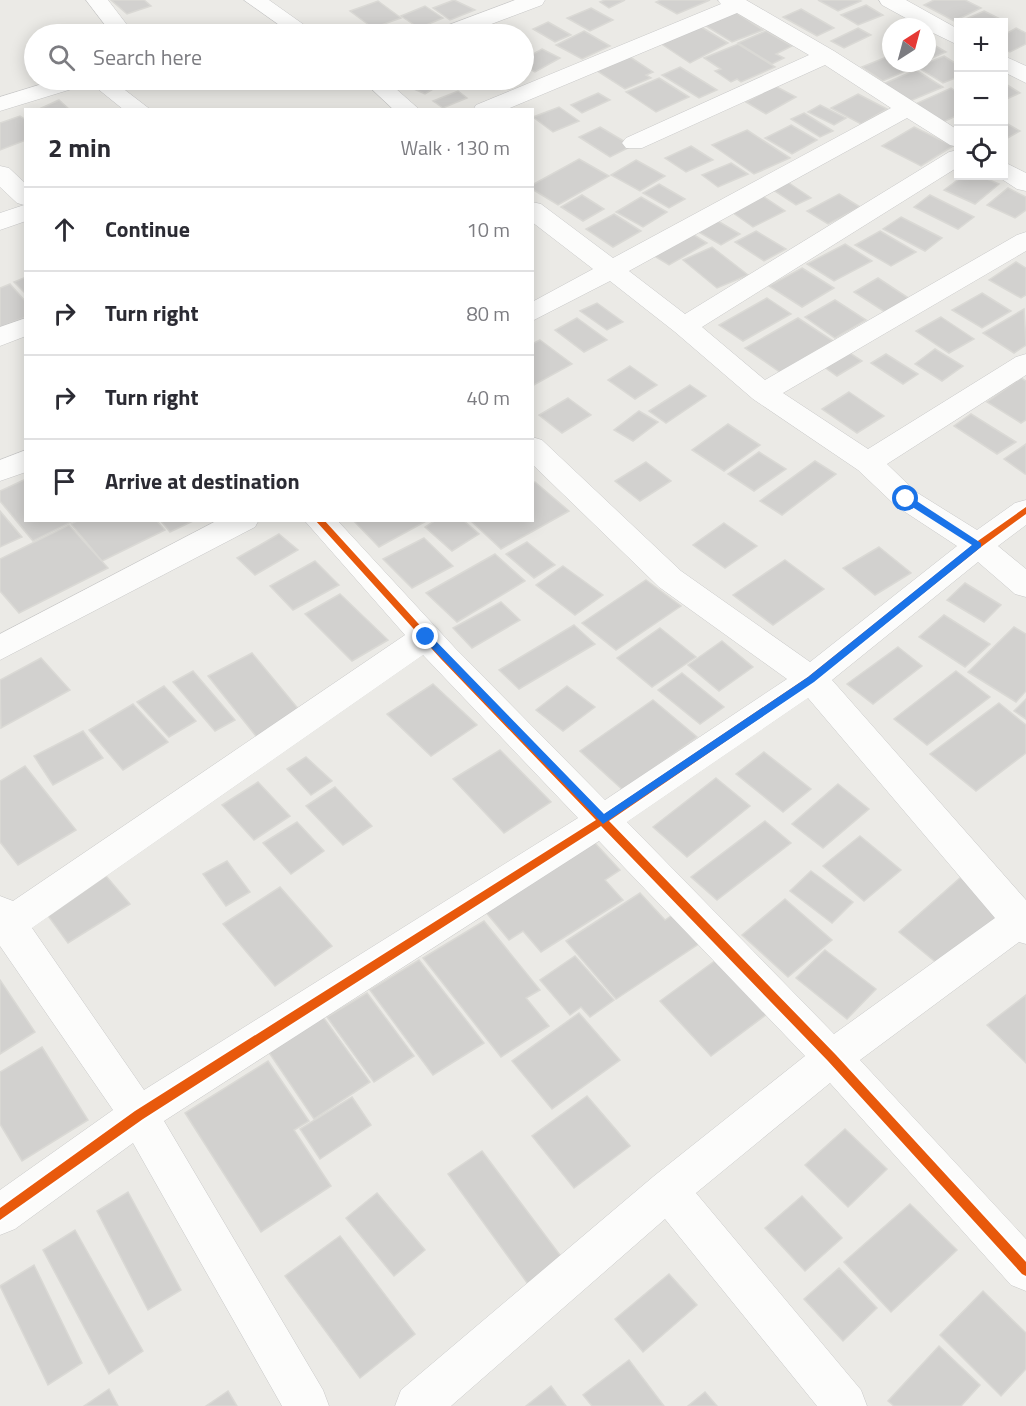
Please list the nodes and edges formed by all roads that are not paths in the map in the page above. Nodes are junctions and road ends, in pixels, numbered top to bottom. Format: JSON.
{"nodes":[{"id":1,"x":97,"y":0,"type":"edge"},
{"id":2,"x":300,"y":0,"type":"edge"},
{"id":3,"x":534,"y":0,"type":"edge"},
{"id":4,"x":767,"y":0,"type":"edge"},
{"id":5,"x":890,"y":0,"type":"edge"},
{"id":6,"x":738,"y":5,"type":"edge"},
{"id":7,"x":262,"y":6,"type":"edge"},
{"id":8,"x":115,"y":24,"type":"edge"},
{"id":9,"x":290,"y":24,"type":"edge"},
{"id":10,"x":472,"y":24,"type":"edge"},
{"id":11,"x":954,"y":36,"type":"edge"},
{"id":12,"x":826,"y":56,"type":"junction"},
{"id":13,"x":1008,"y":65,"type":"edge"},
{"id":14,"x":1026,"y":76,"type":"edge"},
{"id":15,"x":534,"y":89,"type":"edge"},
{"id":16,"x":45,"y":90,"type":"edge"},
{"id":17,"x":112,"y":90,"type":"edge"},
{"id":18,"x":385,"y":90,"type":"edge"},
{"id":19,"x":532,"y":90,"type":"edge"},
{"id":20,"x":0,"y":104,"type":"edge"},
{"id":21,"x":137,"y":108,"type":"edge"},
{"id":22,"x":407,"y":108,"type":"edge"},
{"id":23,"x":489,"y":108,"type":"edge"},
{"id":24,"x":908,"y":108,"type":"junction"},
{"id":25,"x":954,"y":137,"type":"edge"},
{"id":26,"x":634,"y":143,"type":"dead end"},
{"id":27,"x":954,"y":159,"type":"edge"},
{"id":28,"x":0,"y":172,"type":"edge"},
{"id":29,"x":1008,"y":173,"type":"edge"},
{"id":30,"x":1026,"y":184,"type":"edge"},
{"id":31,"x":24,"y":196,"type":"edge"},
{"id":32,"x":534,"y":211,"type":"edge"},
{"id":33,"x":24,"y":213,"type":"edge"},
{"id":34,"x":0,"y":222,"type":"edge"},
{"id":35,"x":1026,"y":240,"type":"edge"},
{"id":36,"x":608,"y":269,"type":"junction"},
{"id":37,"x":534,"y":311,"type":"edge"},
{"id":38,"x":684,"y":326,"type":"junction"},
{"id":39,"x":24,"y":327,"type":"edge"},
{"id":40,"x":0,"y":337,"type":"edge"},
{"id":41,"x":1026,"y":363,"type":"edge"},
{"id":42,"x":763,"y":393,"type":"junction"},
{"id":43,"x":534,"y":449,"type":"edge"},
{"id":44,"x":24,"y":461,"type":"edge"},
{"id":45,"x":868,"y":462,"type":"junction"},
{"id":46,"x":0,"y":471,"type":"edge"},
{"id":47,"x":1026,"y":510,"type":"edge"},
{"id":48,"x":240,"y":522,"type":"edge"},
{"id":49,"x":321,"y":522,"type":"edge"},
{"id":50,"x":978,"y":545,"type":"junction"},
{"id":51,"x":1026,"y":586,"type":"edge"},
{"id":52,"x":426,"y":637,"type":"junction"},
{"id":53,"x":0,"y":648,"type":"edge"},
{"id":54,"x":811,"y":680,"type":"junction"},
{"id":55,"x":603,"y":820,"type":"junction"},
{"id":56,"x":3,"y":922,"type":"edge"},
{"id":57,"x":1024,"y":922,"type":"edge"},
{"id":58,"x":832,"y":1058,"type":"junction"},
{"id":59,"x":139,"y":1115,"type":"junction"},
{"id":60,"x":668,"y":1190,"type":"junction"},
{"id":61,"x":0,"y":1215,"type":"edge"},
{"id":62,"x":1026,"y":1270,"type":"edge"},
{"id":63,"x":307,"y":1406,"type":"edge"},
{"id":64,"x":417,"y":1406,"type":"edge"},
{"id":65,"x":845,"y":1406,"type":"edge"}],
"edges":[{"from":1,"to":8,"type":"street"},
{"from":2,"to":7,"type":"street"},
{"from":3,"to":10,"type":"street"},
{"from":4,"to":6,"type":"street"},
{"from":5,"to":11,"type":"street"},
{"from":6,"to":12,"type":"street"},
{"from":6,"to":15,"type":"street"},
{"from":7,"to":9,"type":"street"},
{"from":12,"to":24,"type":"street"},
{"from":12,"to":26,"type":"street"},
{"from":13,"to":14,"type":"street"},
{"from":16,"to":20,"type":"street"},
{"from":17,"to":21,"type":"street"},
{"from":18,"to":22,"type":"street"},
{"from":19,"to":23,"type":"street"},
{"from":24,"to":25,"type":"street"},
{"from":24,"to":36,"type":"street"},
{"from":27,"to":38,"type":"street"},
{"from":28,"to":31,"type":"street"},
{"from":29,"to":30,"type":"street"},
{"from":32,"to":36,"type":"street"},
{"from":33,"to":34,"type":"street"},
{"from":35,"to":42,"type":"street"},
{"from":36,"to":37,"type":"street"},
{"from":36,"to":38,"type":"street"},
{"from":38,"to":42,"type":"street"},
{"from":39,"to":40,"type":"street"},
{"from":41,"to":45,"type":"street"},
{"from":42,"to":45,"type":"street"},
{"from":43,"to":54,"type":"street"},
{"from":44,"to":46,"type":"street"},
{"from":45,"to":50,"type":"street"},
{"from":47,"to":50,"type":"street"},
{"from":48,"to":53,"type":"street"},
{"from":49,"to":52,"type":"street"},
{"from":50,"to":51,"type":"street"},
{"from":50,"to":54,"type":"street"},
{"from":52,"to":55,"type":"street"},
{"from":52,"to":56,"type":"street"},
{"from":54,"to":55,"type":"street"},
{"from":54,"to":57,"type":"street"},
{"from":55,"to":58,"type":"street"},
{"from":55,"to":59,"type":"street"},
{"from":56,"to":59,"type":"street"},
{"from":57,"to":58,"type":"street"},
{"from":58,"to":60,"type":"street"},
{"from":58,"to":62,"type":"street"},
{"from":59,"to":61,"type":"street"},
{"from":59,"to":63,"type":"street"},
{"from":60,"to":64,"type":"street"},
{"from":60,"to":65,"type":"street"}]}
